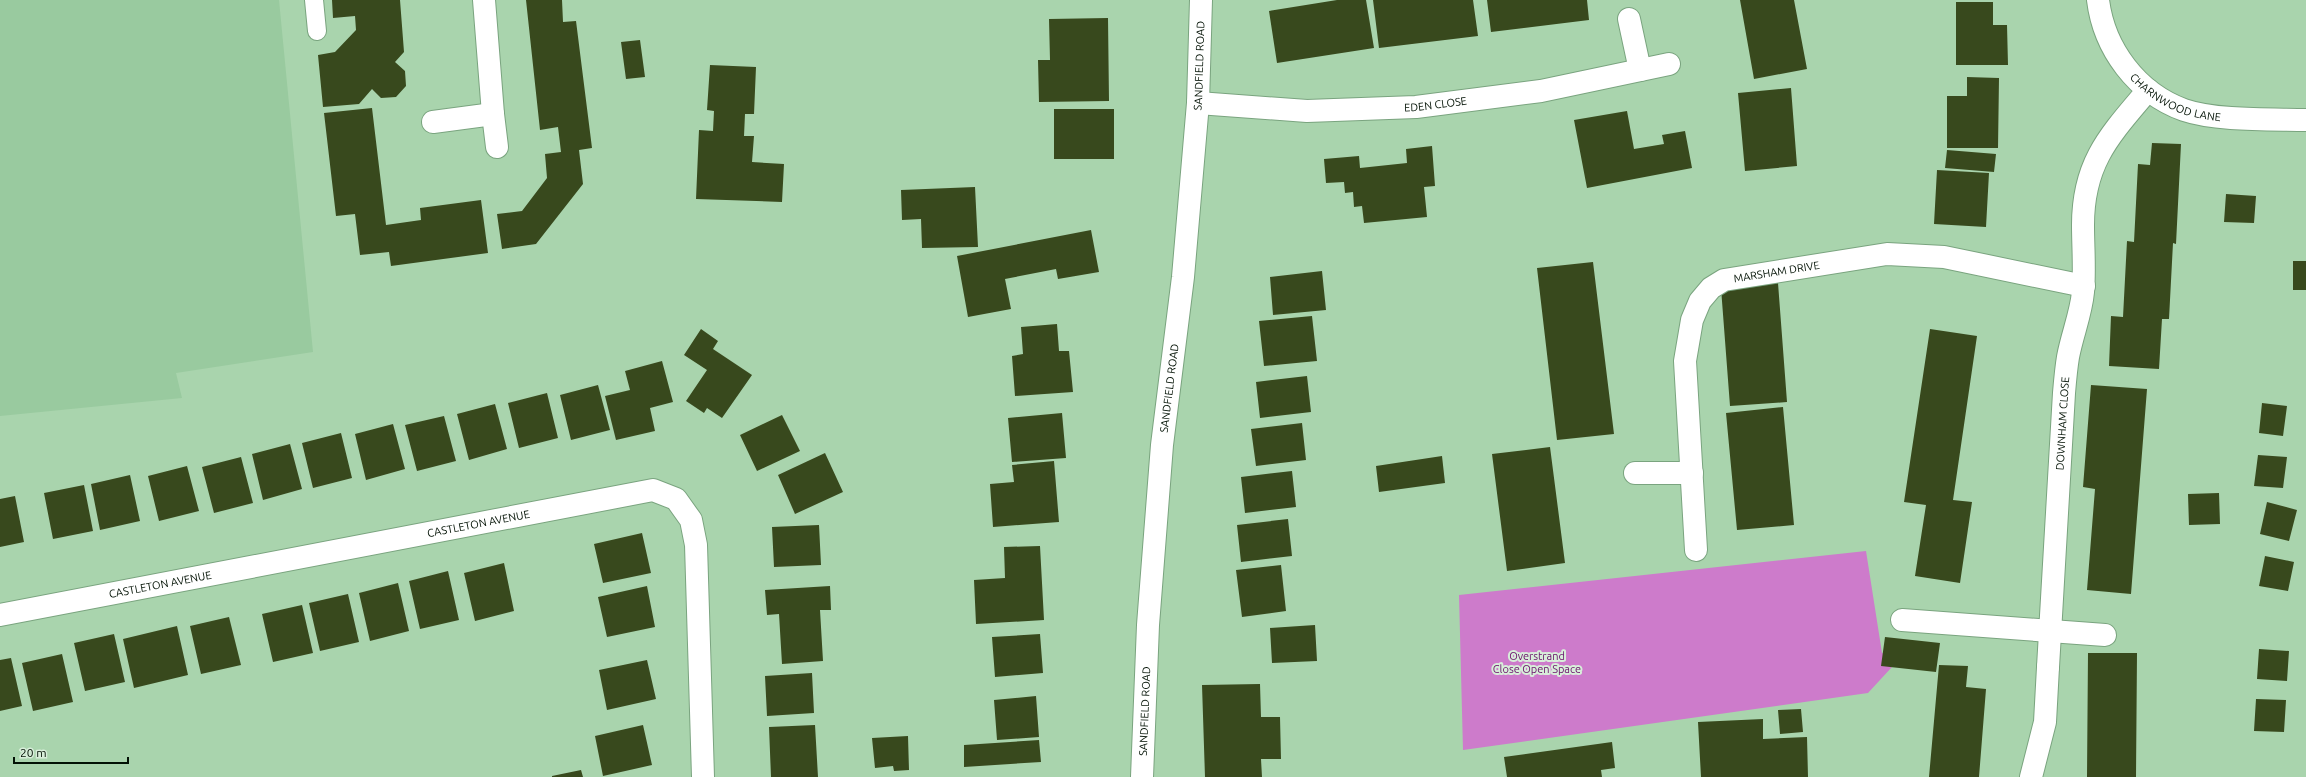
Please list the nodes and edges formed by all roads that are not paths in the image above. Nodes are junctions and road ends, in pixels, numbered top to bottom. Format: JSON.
{"nodes":[{"id":1,"x":314,"y":0,"type":"edge"},
{"id":2,"x":484,"y":0,"type":"edge"},
{"id":3,"x":1200,"y":0,"type":"edge"},
{"id":4,"x":2098,"y":0,"type":"edge"},
{"id":5,"x":1629,"y":19,"type":"dead end"},
{"id":6,"x":317,"y":31,"type":"dead end"},
{"id":7,"x":1669,"y":64,"type":"dead end"},
{"id":8,"x":1640,"y":70,"type":"junction"},
{"id":9,"x":2148,"y":90,"type":"junction"},
{"id":10,"x":1198,"y":103,"type":"junction"},
{"id":11,"x":493,"y":114,"type":"junction"},
{"id":12,"x":2306,"y":120,"type":"edge"},
{"id":13,"x":433,"y":122,"type":"dead end"},
{"id":14,"x":497,"y":147,"type":"dead end"},
{"id":15,"x":2084,"y":286,"type":"junction"},
{"id":16,"x":1635,"y":472,"type":"dead end"},
{"id":17,"x":1692,"y":473,"type":"junction"},
{"id":18,"x":1696,"y":550,"type":"dead end"},
{"id":19,"x":0,"y":614,"type":"edge"},
{"id":20,"x":1902,"y":620,"type":"dead end"},
{"id":21,"x":2051,"y":631,"type":"junction"},
{"id":22,"x":2105,"y":635,"type":"dead end"},
{"id":23,"x":703,"y":777,"type":"edge"},
{"id":24,"x":1142,"y":777,"type":"edge"},
{"id":25,"x":2031,"y":777,"type":"edge"}],
"edges":[{"from":1,"to":6,"type":"lane"},
{"from":2,"to":11,"type":"street"},
{"from":3,"to":10,"type":"street","name":"SANDFIELD ROAD"},
{"from":4,"to":9,"type":"street","name":"CHARNWOOD LANE"},
{"from":5,"to":8,"type":"street"},
{"from":7,"to":8,"type":"street","name":"EDEN CLOSE"},
{"from":8,"to":10,"type":"street","name":"EDEN CLOSE"},
{"from":9,"to":12,"type":"street","name":"CHARNWOOD LANE"},
{"from":9,"to":15,"type":"street","name":"DOWNHAM CLOSE"},
{"from":10,"to":24,"type":"street","name":"SANDFIELD ROAD"},
{"from":11,"to":13,"type":"street"},
{"from":11,"to":14,"type":"street"},
{"from":15,"to":17,"type":"street","name":"MARSHAM DRIVE"},
{"from":15,"to":21,"type":"street","name":"DOWNHAM CLOSE"},
{"from":16,"to":17,"type":"street"},
{"from":17,"to":18,"type":"street","name":"MARSHAM DRIVE"},
{"from":19,"to":23,"type":"street","name":"CASTLETON AVENUE"},
{"from":20,"to":21,"type":"street"},
{"from":21,"to":22,"type":"street"},
{"from":21,"to":25,"type":"street","name":"DOWNHAM CLOSE"}]}
